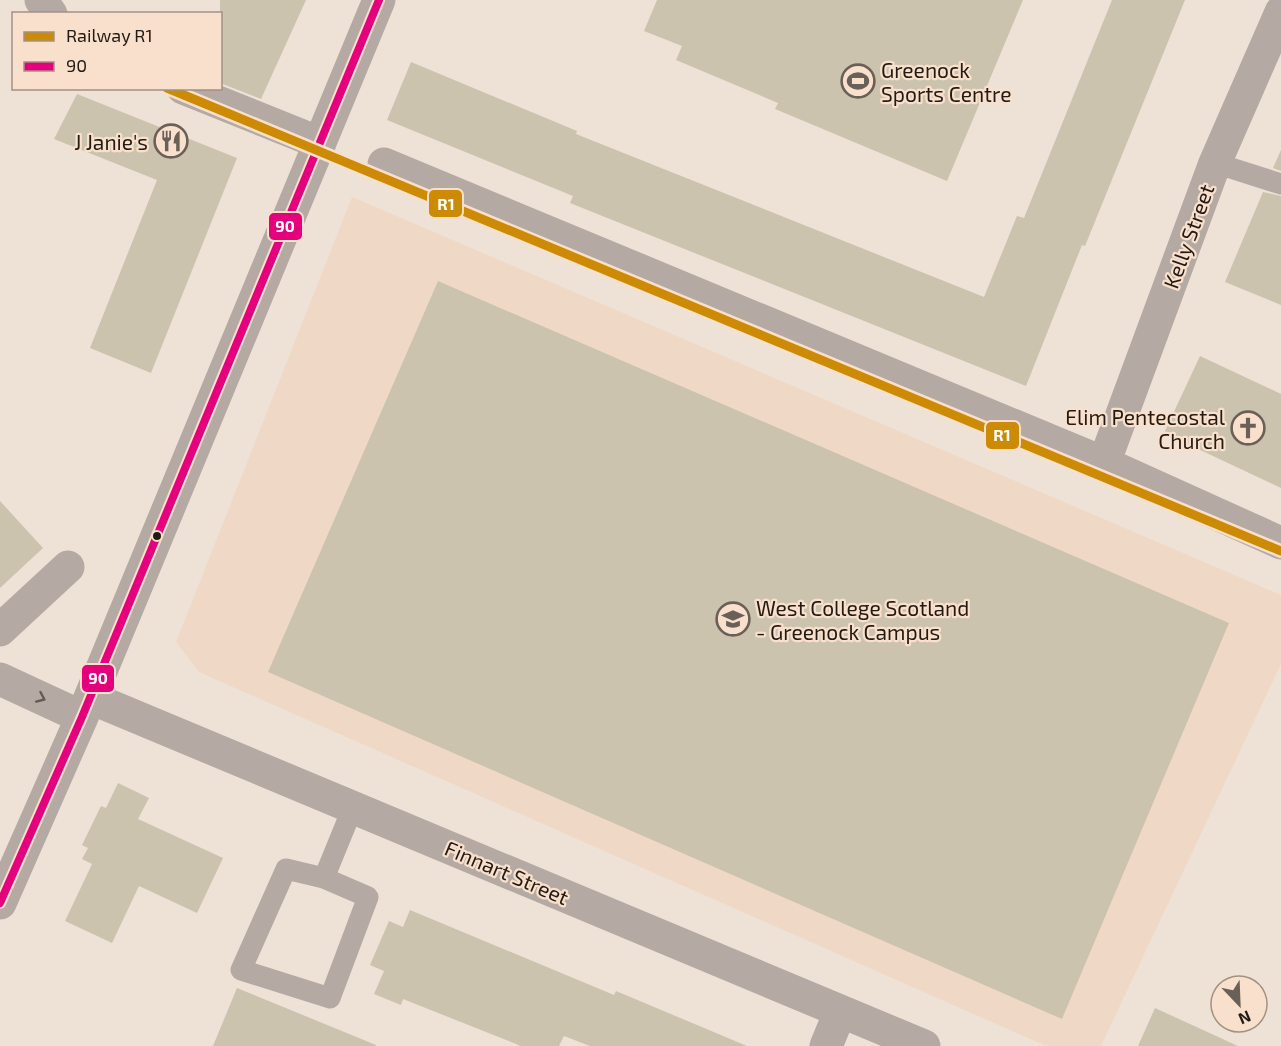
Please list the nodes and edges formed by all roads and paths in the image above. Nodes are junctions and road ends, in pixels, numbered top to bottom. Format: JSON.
{"nodes":[{"id":1,"x":379,"y":0,"type":"edge"},
{"id":2,"x":1281,"y":12,"type":"edge"},
{"id":3,"x":188,"y":90,"type":"edge"},
{"id":4,"x":320,"y":142,"type":"junction"},
{"id":5,"x":1215,"y":163,"type":"junction"},
{"id":6,"x":384,"y":164,"type":"dead end"},
{"id":7,"x":1281,"y":184,"type":"edge"},
{"id":8,"x":1104,"y":463,"type":"junction"},
{"id":9,"x":1281,"y":543,"type":"edge"},
{"id":10,"x":68,"y":567,"type":"dead end"},
{"id":11,"x":0,"y":630,"type":"edge"},
{"id":12,"x":0,"y":679,"type":"edge"},
{"id":13,"x":87,"y":707,"type":"junction"},
{"id":14,"x":353,"y":807,"type":"junction"},
{"id":15,"x":324,"y":878,"type":"junction"},
{"id":16,"x":0,"y":903,"type":"edge"},
{"id":17,"x":840,"y":1012,"type":"junction"},
{"id":18,"x":826,"y":1046,"type":"edge"},
{"id":19,"x":924,"y":1046,"type":"edge"}],
"edges":[{"from":1,"to":4,"type":"street"},
{"from":2,"to":5,"type":"street","name":"Kelly Street"},
{"from":3,"to":4,"type":"street"},
{"from":4,"to":13,"type":"street"},
{"from":5,"to":7,"type":"lane"},
{"from":5,"to":8,"type":"street","name":"Kelly Street"},
{"from":6,"to":8,"type":"street"},
{"from":8,"to":9,"type":"street"},
{"from":10,"to":11,"type":"street"},
{"from":12,"to":13,"type":"street","name":"Finnart Street","one_way":true},
{"from":13,"to":14,"type":"street","name":"Finnart Street"},
{"from":13,"to":16,"type":"street"},
{"from":14,"to":15,"type":"lane"},
{"from":14,"to":17,"type":"street","name":"Finnart Street"},
{"from":15,"to":15,"type":"lane"},
{"from":17,"to":18,"type":"street"},
{"from":17,"to":19,"type":"street","name":"Finnart Street"}]}
